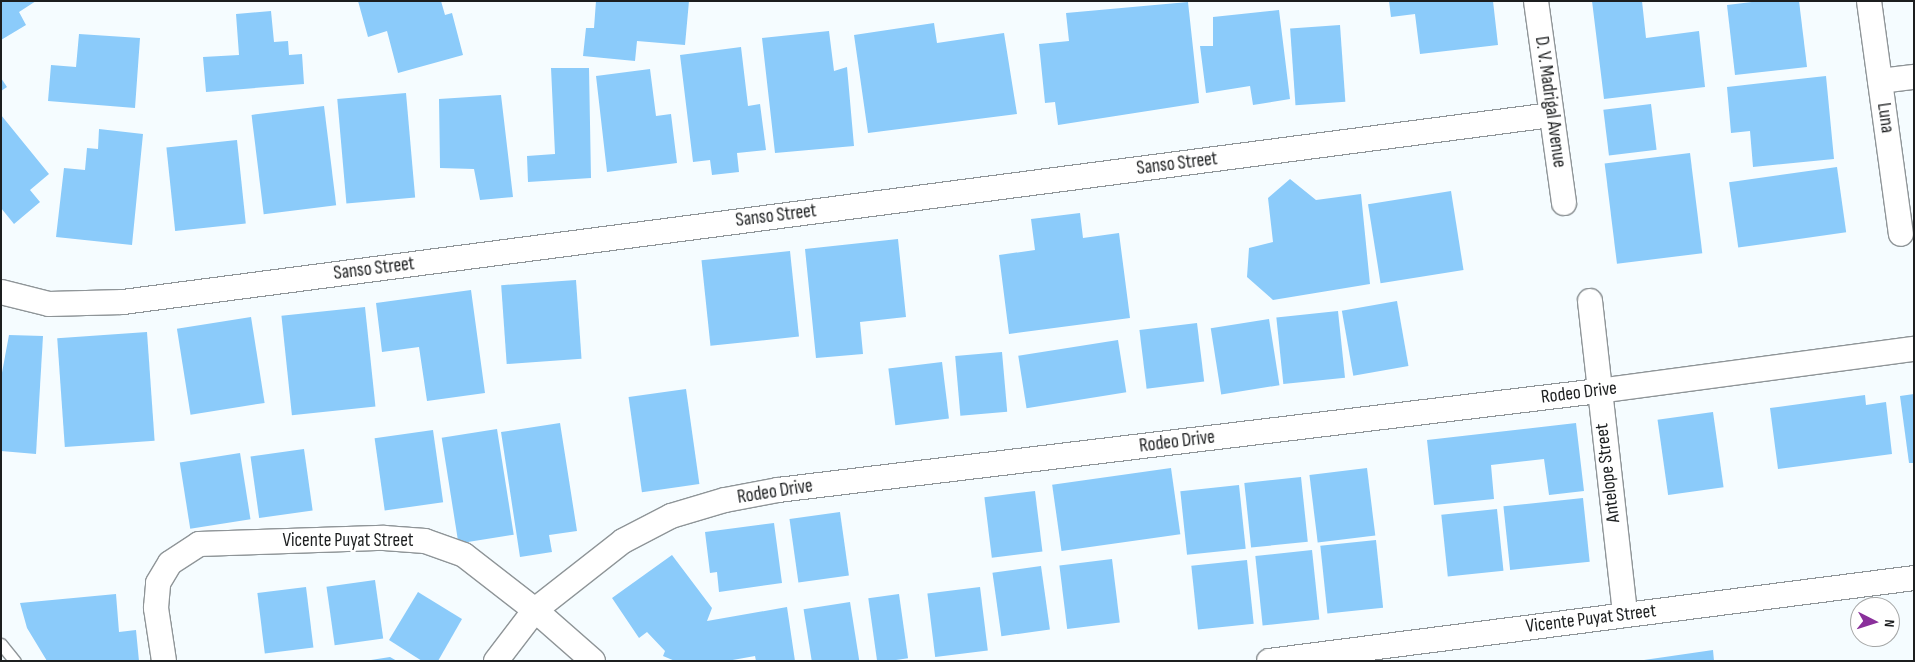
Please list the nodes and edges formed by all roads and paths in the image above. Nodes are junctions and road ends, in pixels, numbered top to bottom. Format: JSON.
{"nodes":[{"id":1,"x":1536,"y":1,"type":"edge"},
{"id":2,"x":1869,"y":1,"type":"edge"},
{"id":3,"x":1914,"y":77,"type":"edge"},
{"id":4,"x":1880,"y":81,"type":"junction"},
{"id":5,"x":1551,"y":116,"type":"junction"},
{"id":6,"x":1564,"y":203,"type":"dead end"},
{"id":7,"x":1901,"y":234,"type":"dead end"},
{"id":8,"x":1,"y":292,"type":"edge"},
{"id":9,"x":1590,"y":301,"type":"dead end"},
{"id":10,"x":1914,"y":349,"type":"edge"},
{"id":11,"x":1598,"y":391,"type":"junction"},
{"id":12,"x":1914,"y":578,"type":"edge"},
{"id":13,"x":535,"y":610,"type":"junction"},
{"id":14,"x":1625,"y":615,"type":"junction"},
{"id":15,"x":1,"y":644,"type":"edge"},
{"id":16,"x":15,"y":661,"type":"edge"},
{"id":17,"x":164,"y":661,"type":"edge"},
{"id":18,"x":496,"y":661,"type":"edge"},
{"id":19,"x":593,"y":661,"type":"edge"},
{"id":20,"x":1269,"y":661,"type":"edge"}],
"edges":[{"from":1,"to":5,"type":"street","name":"D. V. Madrigal Avenue"},
{"from":2,"to":4,"type":"street","name":"Luna"},
{"from":3,"to":4,"type":"street"},
{"from":4,"to":7,"type":"street","name":"Luna"},
{"from":5,"to":6,"type":"street","name":"D. V. Madrigal Avenue"},
{"from":5,"to":8,"type":"street","name":"Sanso Street"},
{"from":9,"to":11,"type":"street","name":"Antelope Street"},
{"from":10,"to":11,"type":"street","name":"Rodeo Drive"},
{"from":11,"to":13,"type":"street","name":"Rodeo Drive"},
{"from":11,"to":14,"type":"street","name":"Antelope Street"},
{"from":12,"to":14,"type":"street","name":"Vicente Puyat Street"},
{"from":13,"to":17,"type":"street","name":"Vicente Puyat Street"},
{"from":13,"to":18,"type":"street","name":"Rodeo Drive"},
{"from":13,"to":19,"type":"street","name":"Vicente Puyat Street"},
{"from":14,"to":20,"type":"street","name":"Vicente Puyat Street"},
{"from":15,"to":16,"type":"lane"}]}
